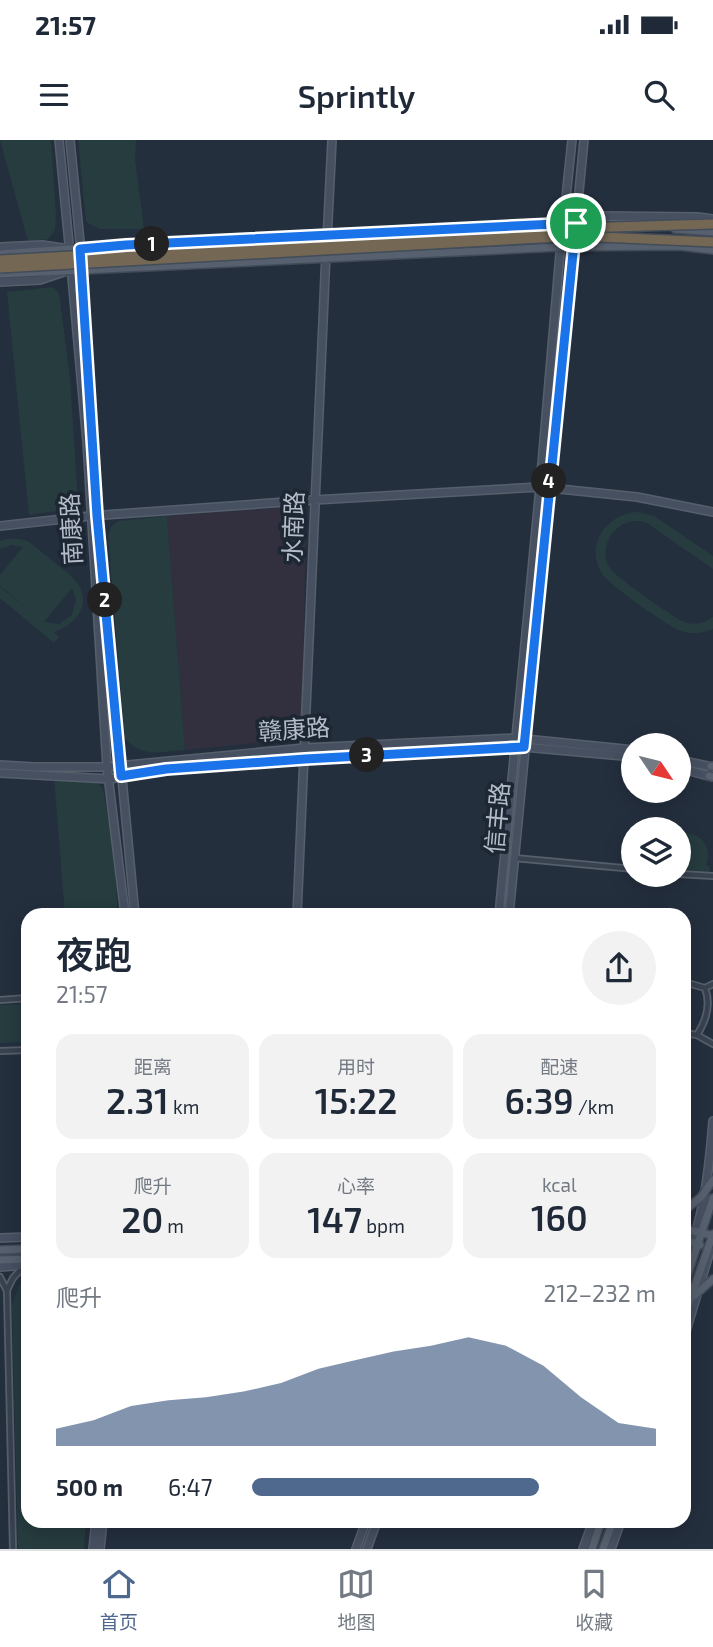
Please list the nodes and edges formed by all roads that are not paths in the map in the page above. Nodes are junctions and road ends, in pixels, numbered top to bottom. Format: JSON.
{"nodes":[{"id":1,"x":60,"y":140,"type":"edge"},
{"id":2,"x":70,"y":140,"type":"edge"},
{"id":3,"x":332,"y":140,"type":"edge"},
{"id":4,"x":572,"y":140,"type":"edge"},
{"id":5,"x":584,"y":140,"type":"edge"},
{"id":6,"x":713,"y":219,"type":"edge"},
{"id":7,"x":564,"y":223,"type":"junction"},
{"id":8,"x":576,"y":223,"type":"junction"},
{"id":9,"x":713,"y":225,"type":"edge"},
{"id":10,"x":713,"y":232,"type":"edge"},
{"id":11,"x":327,"y":236,"type":"junction"},
{"id":12,"x":713,"y":242,"type":"edge"},
{"id":13,"x":0,"y":247,"type":"edge"},
{"id":14,"x":560,"y":247,"type":"junction"},
{"id":15,"x":573,"y":247,"type":"junction"},
{"id":16,"x":80,"y":249,"type":"junction"},
{"id":17,"x":70,"y":250,"type":"junction"},
{"id":18,"x":713,"y":250,"type":"edge"},
{"id":19,"x":0,"y":254,"type":"edge"},
{"id":20,"x":326,"y":257,"type":"junction"},
{"id":21,"x":0,"y":260,"type":"edge"},
{"id":22,"x":0,"y":268,"type":"edge"},
{"id":23,"x":82,"y":269,"type":"junction"},
{"id":24,"x":71,"y":270,"type":"junction"},
{"id":25,"x":0,"y":274,"type":"edge"},
{"id":26,"x":0,"y":282,"type":"edge"},
{"id":27,"x":544,"y":488,"type":"junction"},
{"id":28,"x":314,"y":500,"type":"junction"},
{"id":29,"x":713,"y":512,"type":"edge"},
{"id":30,"x":94,"y":516,"type":"junction"},
{"id":31,"x":0,"y":526,"type":"edge"},
{"id":32,"x":524,"y":742,"type":"junction"},
{"id":33,"x":515,"y":743,"type":"junction"},
{"id":34,"x":305,"y":748,"type":"junction"},
{"id":35,"x":621,"y":749,"type":"edge"},
{"id":36,"x":621,"y":755,"type":"edge"},
{"id":37,"x":305,"y":759,"type":"junction"},
{"id":38,"x":691,"y":762,"type":"edge"},
{"id":39,"x":120,"y":764,"type":"junction"},
{"id":40,"x":0,"y":765,"type":"edge"},
{"id":41,"x":107,"y":766,"type":"junction"},
{"id":42,"x":712,"y":766,"type":"edge"},
{"id":43,"x":691,"y":771,"type":"edge"},
{"id":44,"x":0,"y":773,"type":"edge"},
{"id":45,"x":121,"y":776,"type":"junction"},
{"id":46,"x":712,"y":777,"type":"edge"},
{"id":47,"x":110,"y":779,"type":"junction"},
{"id":48,"x":514,"y":858,"type":"junction"},
{"id":49,"x":621,"y":868,"type":"edge"},
{"id":50,"x":691,"y":875,"type":"edge"},
{"id":51,"x":713,"y":876,"type":"edge"},
{"id":52,"x":124,"y":908,"type":"edge"},
{"id":53,"x":134,"y":908,"type":"edge"},
{"id":54,"x":297,"y":908,"type":"edge"},
{"id":55,"x":500,"y":908,"type":"edge"},
{"id":56,"x":510,"y":908,"type":"edge"},
{"id":57,"x":691,"y":984,"type":"edge"},
{"id":58,"x":713,"y":984,"type":"edge"},
{"id":59,"x":705,"y":988,"type":"junction"},
{"id":60,"x":21,"y":998,"type":"edge"},
{"id":61,"x":0,"y":1000,"type":"edge"},
{"id":62,"x":691,"y":1034,"type":"edge"},
{"id":63,"x":697,"y":1035,"type":"junction"},
{"id":64,"x":713,"y":1044,"type":"edge"},
{"id":65,"x":21,"y":1050,"type":"edge"},
{"id":66,"x":0,"y":1051,"type":"edge"},
{"id":67,"x":713,"y":1122,"type":"edge"},
{"id":68,"x":713,"y":1180,"type":"edge"},
{"id":69,"x":706,"y":1190,"type":"junction"},
{"id":70,"x":713,"y":1198,"type":"edge"},
{"id":71,"x":691,"y":1204,"type":"edge"},
{"id":72,"x":691,"y":1230,"type":"edge"},
{"id":73,"x":700,"y":1232,"type":"junction"},
{"id":74,"x":713,"y":1236,"type":"edge"},
{"id":75,"x":21,"y":1237,"type":"edge"},
{"id":76,"x":0,"y":1238,"type":"edge"},
{"id":77,"x":691,"y":1242,"type":"edge"},
{"id":78,"x":696,"y":1244,"type":"junction"},
{"id":79,"x":711,"y":1248,"type":"edge"},
{"id":80,"x":21,"y":1249,"type":"edge"},
{"id":81,"x":0,"y":1250,"type":"edge"},
{"id":82,"x":691,"y":1254,"type":"edge"},
{"id":83,"x":0,"y":1260,"type":"edge"},
{"id":84,"x":691,"y":1261,"type":"edge"},
{"id":85,"x":21,"y":1262,"type":"edge"},
{"id":86,"x":21,"y":1264,"type":"edge"},
{"id":87,"x":0,"y":1267,"type":"edge"},
{"id":88,"x":21,"y":1269,"type":"edge"},
{"id":89,"x":0,"y":1277,"type":"edge"},
{"id":90,"x":713,"y":1279,"type":"edge"},
{"id":91,"x":7,"y":1291,"type":"junction"},
{"id":92,"x":698,"y":1292,"type":"junction"},
{"id":93,"x":691,"y":1300,"type":"edge"},
{"id":94,"x":691,"y":1304,"type":"edge"},
{"id":95,"x":691,"y":1315,"type":"edge"},
{"id":96,"x":95,"y":1528,"type":"edge"},
{"id":97,"x":102,"y":1528,"type":"edge"},
{"id":98,"x":364,"y":1528,"type":"edge"},
{"id":99,"x":374,"y":1528,"type":"edge"},
{"id":100,"x":590,"y":1528,"type":"edge"},
{"id":101,"x":599,"y":1528,"type":"edge"},
{"id":102,"x":610,"y":1528,"type":"edge"},
{"id":103,"x":618,"y":1528,"type":"edge"},
{"id":104,"x":13,"y":1549,"type":"edge"},
{"id":105,"x":93,"y":1549,"type":"edge"},
{"id":106,"x":100,"y":1549,"type":"edge"},
{"id":107,"x":356,"y":1549,"type":"edge"},
{"id":108,"x":367,"y":1549,"type":"edge"},
{"id":109,"x":583,"y":1549,"type":"edge"},
{"id":110,"x":592,"y":1549,"type":"edge"},
{"id":111,"x":603,"y":1549,"type":"edge"},
{"id":112,"x":611,"y":1549,"type":"edge"}],
"edges":[{"from":1,"to":17,"type":"main road","name":"南康路"},
{"from":2,"to":16,"type":"main road","name":"南康路"},
{"from":3,"to":11,"type":"main road","name":"水南路"},
{"from":4,"to":7,"type":"main road","name":"信丰路"},
{"from":5,"to":8,"type":"main road","name":"信丰路"},
{"from":6,"to":8,"type":"main road"},
{"from":7,"to":8,"type":"main road"},
{"from":7,"to":11,"type":"main road"},
{"from":7,"to":14,"type":"main road","name":"信丰路"},
{"from":8,"to":10,"type":"main road"},
{"from":8,"to":15,"type":"main road","name":"信丰路"},
{"from":9,"to":21,"type":"highway","bridge":true},
{"from":11,"to":16,"type":"main road"},
{"from":11,"to":20,"type":"main road","name":"水南路"},
{"from":12,"to":22,"type":"highway","bridge":true},
{"from":13,"to":17,"type":"main road"},
{"from":14,"to":15,"type":"main road"},
{"from":14,"to":20,"type":"main road"},
{"from":14,"to":27,"type":"main road","name":"信丰路"},
{"from":15,"to":18,"type":"main road"},
{"from":15,"to":27,"type":"main road","name":"信丰路"},
{"from":16,"to":17,"type":"main road"},
{"from":16,"to":23,"type":"main road","name":"南康路"},
{"from":17,"to":19,"type":"main road"},
{"from":17,"to":24,"type":"main road","name":"南康路"},
{"from":20,"to":23,"type":"main road"},
{"from":20,"to":28,"type":"main road","name":"水南路"},
{"from":23,"to":24,"type":"main road"},
{"from":23,"to":30,"type":"main road","name":"南康路"},
{"from":24,"to":25,"type":"main road"},
{"from":24,"to":26,"type":"main road"},
{"from":24,"to":30,"type":"main road","name":"南康路"},
{"from":27,"to":28,"type":"main road"},
{"from":27,"to":29,"type":"main road"},
{"from":27,"to":32,"type":"main road","name":"信丰路"},
{"from":27,"to":33,"type":"main road","name":"信丰路"},
{"from":28,"to":30,"type":"main road"},
{"from":28,"to":34,"type":"main road","name":"水南路"},
{"from":30,"to":31,"type":"main road"},
{"from":30,"to":39,"type":"main road","name":"南康路"},
{"from":30,"to":41,"type":"main road","name":"南康路"},
{"from":32,"to":33,"type":"main road","name":"赣康路"},
{"from":32,"to":35,"type":"main road","name":"赣康路"},
{"from":32,"to":36,"type":"main road","name":"赣康路"},
{"from":32,"to":48,"type":"main road","name":"信丰路"},
{"from":33,"to":34,"type":"main road","name":"赣康路"},
{"from":33,"to":37,"type":"main road","name":"赣康路"},
{"from":33,"to":55,"type":"main road","name":"信丰路"},
{"from":34,"to":37,"type":"main road","name":"水南路"},
{"from":34,"to":39,"type":"main road","name":"赣康路"},
{"from":37,"to":45,"type":"main road","name":"赣康路"},
{"from":37,"to":54,"type":"main road","name":"水南路"},
{"from":38,"to":42,"type":"main road"},
{"from":39,"to":41,"type":"main road","name":"赣康路"},
{"from":39,"to":45,"type":"main road","name":"南康路"},
{"from":40,"to":41,"type":"main road","name":"赣康路"},
{"from":41,"to":47,"type":"main road","name":"南康路"},
{"from":43,"to":46,"type":"main road"},
{"from":44,"to":47,"type":"main road","name":"赣康路"},
{"from":45,"to":47,"type":"main road","name":"赣康路"},
{"from":45,"to":53,"type":"main road","name":"南康路"},
{"from":47,"to":52,"type":"main road","name":"南康路"},
{"from":48,"to":49,"type":"street"},
{"from":48,"to":56,"type":"main road","name":"信丰路"},
{"from":50,"to":51,"type":"street"},
{"from":57,"to":59,"type":"street"},
{"from":58,"to":59,"type":"street"},
{"from":59,"to":63,"type":"street"},
{"from":60,"to":61,"type":"street"},
{"from":62,"to":63,"type":"street"},
{"from":63,"to":64,"type":"street"},
{"from":65,"to":66,"type":"street"},
{"from":67,"to":69,"type":"main road"},
{"from":68,"to":69,"type":"main road"},
{"from":69,"to":71,"type":"main road"},
{"from":69,"to":73,"type":"main road"},
{"from":70,"to":73,"type":"main road"},
{"from":72,"to":73,"type":"main road"},
{"from":73,"to":74,"type":"main road"},
{"from":73,"to":78,"type":"main road"},
{"from":74,"to":79,"type":"main road"},
{"from":75,"to":76,"type":"main road"},
{"from":77,"to":78,"type":"main road"},
{"from":78,"to":79,"type":"main road"},
{"from":78,"to":82,"type":"main road"},
{"from":78,"to":84,"type":"main road"},
{"from":79,"to":92,"type":"main road"},
{"from":79,"to":93,"type":"main road"},
{"from":80,"to":81,"type":"main road"},
{"from":83,"to":85,"type":"main road"},
{"from":86,"to":87,"type":"main road"},
{"from":88,"to":91,"type":"street"},
{"from":89,"to":91,"type":"street"},
{"from":90,"to":92,"type":"main road"},
{"from":91,"to":104,"type":"street"},
{"from":92,"to":94,"type":"main road"},
{"from":92,"to":95,"type":"main road"},
{"from":96,"to":105,"type":"main road"},
{"from":97,"to":106,"type":"main road"},
{"from":98,"to":107,"type":"main road"},
{"from":99,"to":108,"type":"main road"},
{"from":100,"to":109,"type":"main road"},
{"from":101,"to":110,"type":"main road"},
{"from":102,"to":111,"type":"main road"},
{"from":103,"to":112,"type":"main road"}]}
